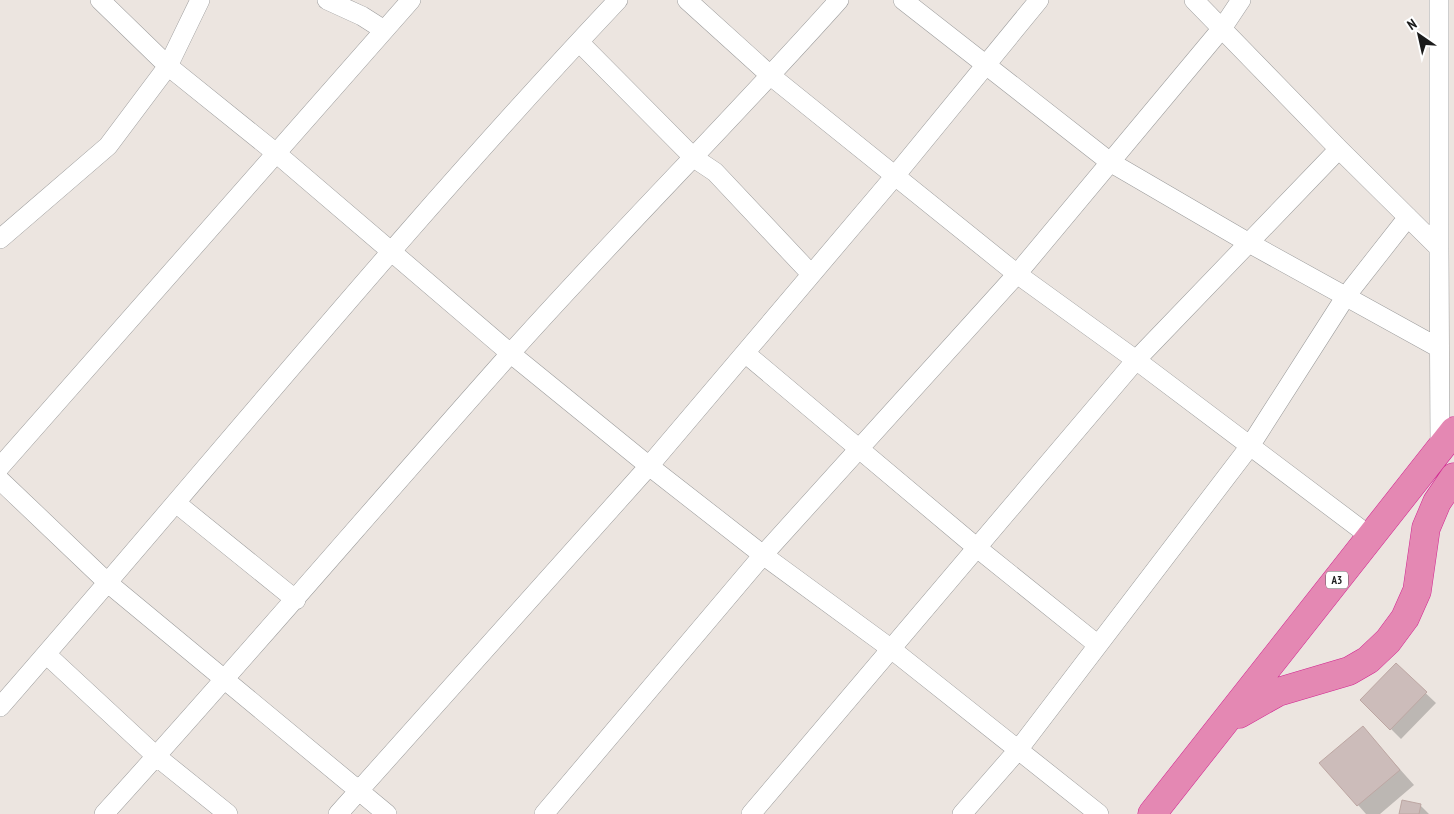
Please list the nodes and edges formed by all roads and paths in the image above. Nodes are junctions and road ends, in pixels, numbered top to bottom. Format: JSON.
{"nodes":[{"id":1,"x":100,"y":0,"type":"edge"},
{"id":2,"x":200,"y":0,"type":"edge"},
{"id":3,"x":327,"y":0,"type":"edge"},
{"id":4,"x":411,"y":0,"type":"edge"},
{"id":5,"x":618,"y":0,"type":"edge"},
{"id":6,"x":687,"y":0,"type":"edge"},
{"id":7,"x":838,"y":0,"type":"edge"},
{"id":8,"x":903,"y":0,"type":"edge"},
{"id":9,"x":1038,"y":0,"type":"edge"},
{"id":10,"x":1194,"y":0,"type":"edge"},
{"id":11,"x":1241,"y":0,"type":"edge"},
{"id":12,"x":1439,"y":0,"type":"edge"},
{"id":13,"x":1223,"y":27,"type":"junction"},
{"id":14,"x":384,"y":30,"type":"junction"},
{"id":15,"x":579,"y":42,"type":"junction"},
{"id":16,"x":986,"y":64,"type":"junction"},
{"id":17,"x":168,"y":66,"type":"junction"},
{"id":18,"x":771,"y":76,"type":"junction"},
{"id":19,"x":1339,"y":150,"type":"junction"},
{"id":20,"x":276,"y":153,"type":"junction"},
{"id":21,"x":694,"y":158,"type":"junction"},
{"id":22,"x":1110,"y":162,"type":"junction"},
{"id":23,"x":894,"y":176,"type":"junction"},
{"id":24,"x":1408,"y":218,"type":"junction"},
{"id":25,"x":4,"y":228,"type":"edge"},
{"id":26,"x":1249,"y":243,"type":"junction"},
{"id":27,"x":1439,"y":248,"type":"junction"},
{"id":28,"x":390,"y":252,"type":"junction"},
{"id":29,"x":811,"y":274,"type":"junction"},
{"id":30,"x":1017,"y":274,"type":"junction"},
{"id":31,"x":1346,"y":296,"type":"junction"},
{"id":32,"x":1439,"y":348,"type":"junction"},
{"id":33,"x":744,"y":353,"type":"junction"},
{"id":34,"x":510,"y":354,"type":"junction"},
{"id":35,"x":1136,"y":360,"type":"junction"},
{"id":36,"x":1447,"y":440,"type":"edge"},
{"id":37,"x":1250,"y":446,"type":"junction"},
{"id":38,"x":860,"y":448,"type":"junction"},
{"id":39,"x":648,"y":466,"type":"junction"},
{"id":40,"x":0,"y":467,"type":"edge"},
{"id":41,"x":1454,"y":477,"type":"edge"},
{"id":42,"x":0,"y":480,"type":"edge"},
{"id":43,"x":176,"y":503,"type":"junction"},
{"id":44,"x":1371,"y":537,"type":"junction"},
{"id":45,"x":976,"y":547,"type":"junction"},
{"id":46,"x":763,"y":555,"type":"junction"},
{"id":47,"x":108,"y":583,"type":"junction"},
{"id":48,"x":296,"y":600,"type":"junction"},
{"id":49,"x":1098,"y":645,"type":"junction"},
{"id":50,"x":890,"y":648,"type":"junction"},
{"id":51,"x":46,"y":654,"type":"junction"},
{"id":52,"x":226,"y":680,"type":"junction"},
{"id":53,"x":0,"y":707,"type":"edge"},
{"id":54,"x":1220,"y":728,"type":"junction"},
{"id":55,"x":1018,"y":750,"type":"junction"},
{"id":56,"x":156,"y":756,"type":"junction"},
{"id":57,"x":359,"y":791,"type":"junction"},
{"id":58,"x":104,"y":814,"type":"edge"},
{"id":59,"x":228,"y":814,"type":"edge"},
{"id":60,"x":338,"y":814,"type":"edge"},
{"id":61,"x":387,"y":814,"type":"edge"},
{"id":62,"x":544,"y":814,"type":"edge"},
{"id":63,"x":751,"y":814,"type":"edge"},
{"id":64,"x":962,"y":814,"type":"edge"},
{"id":65,"x":1099,"y":814,"type":"edge"},
{"id":66,"x":1152,"y":814,"type":"edge"}],
"edges":[{"from":1,"to":17,"type":"street"},
{"from":2,"to":17,"type":"street"},
{"from":3,"to":14,"type":"street"},
{"from":4,"to":14,"type":"street"},
{"from":5,"to":15,"type":"street"},
{"from":6,"to":18,"type":"street"},
{"from":7,"to":18,"type":"street"},
{"from":8,"to":16,"type":"street"},
{"from":9,"to":16,"type":"street"},
{"from":10,"to":13,"type":"street"},
{"from":11,"to":13,"type":"street"},
{"from":12,"to":27,"type":"street"},
{"from":13,"to":19,"type":"street"},
{"from":13,"to":22,"type":"street"},
{"from":14,"to":20,"type":"street"},
{"from":15,"to":21,"type":"street"},
{"from":15,"to":28,"type":"street"},
{"from":16,"to":22,"type":"street"},
{"from":16,"to":23,"type":"street"},
{"from":17,"to":20,"type":"street"},
{"from":17,"to":25,"type":"street"},
{"from":18,"to":21,"type":"street"},
{"from":18,"to":23,"type":"street"},
{"from":19,"to":24,"type":"street"},
{"from":19,"to":26,"type":"street"},
{"from":20,"to":28,"type":"street"},
{"from":20,"to":40,"type":"street"},
{"from":21,"to":29,"type":"street"},
{"from":21,"to":34,"type":"street"},
{"from":22,"to":26,"type":"street"},
{"from":22,"to":30,"type":"street"},
{"from":23,"to":29,"type":"street"},
{"from":23,"to":30,"type":"street"},
{"from":24,"to":27,"type":"street"},
{"from":24,"to":31,"type":"street"},
{"from":26,"to":31,"type":"street"},
{"from":26,"to":35,"type":"street"},
{"from":27,"to":32,"type":"street"},
{"from":28,"to":34,"type":"street"},
{"from":28,"to":43,"type":"street"},
{"from":29,"to":33,"type":"street"},
{"from":30,"to":35,"type":"street"},
{"from":30,"to":38,"type":"street"},
{"from":31,"to":32,"type":"street"},
{"from":31,"to":37,"type":"street"},
{"from":32,"to":36,"type":"street"},
{"from":33,"to":38,"type":"street"},
{"from":33,"to":39,"type":"street"},
{"from":34,"to":39,"type":"street"},
{"from":34,"to":48,"type":"street"},
{"from":35,"to":37,"type":"street"},
{"from":35,"to":45,"type":"street"},
{"from":36,"to":44,"type":"highway","number":"A3"},
{"from":37,"to":44,"type":"street"},
{"from":37,"to":49,"type":"street"},
{"from":38,"to":45,"type":"street"},
{"from":38,"to":46,"type":"street"},
{"from":39,"to":46,"type":"street"},
{"from":39,"to":57,"type":"street"},
{"from":41,"to":54,"type":"highway","number":"A3"},
{"from":42,"to":47,"type":"street"},
{"from":43,"to":47,"type":"street"},
{"from":43,"to":48,"type":"street"},
{"from":44,"to":54,"type":"highway","number":"A3"},
{"from":45,"to":49,"type":"street"},
{"from":45,"to":50,"type":"street"},
{"from":46,"to":50,"type":"street"},
{"from":46,"to":62,"type":"street"},
{"from":47,"to":51,"type":"street"},
{"from":47,"to":52,"type":"street"},
{"from":48,"to":52,"type":"street"},
{"from":49,"to":55,"type":"street"},
{"from":50,"to":55,"type":"street"},
{"from":50,"to":63,"type":"street"},
{"from":51,"to":53,"type":"street"},
{"from":51,"to":56,"type":"street"},
{"from":52,"to":56,"type":"street"},
{"from":52,"to":57,"type":"street"},
{"from":54,"to":66,"type":"highway","number":"A3"},
{"from":55,"to":64,"type":"street"},
{"from":55,"to":65,"type":"street"},
{"from":56,"to":58,"type":"street"},
{"from":56,"to":59,"type":"street"},
{"from":57,"to":60,"type":"street"},
{"from":57,"to":61,"type":"street"}]}
